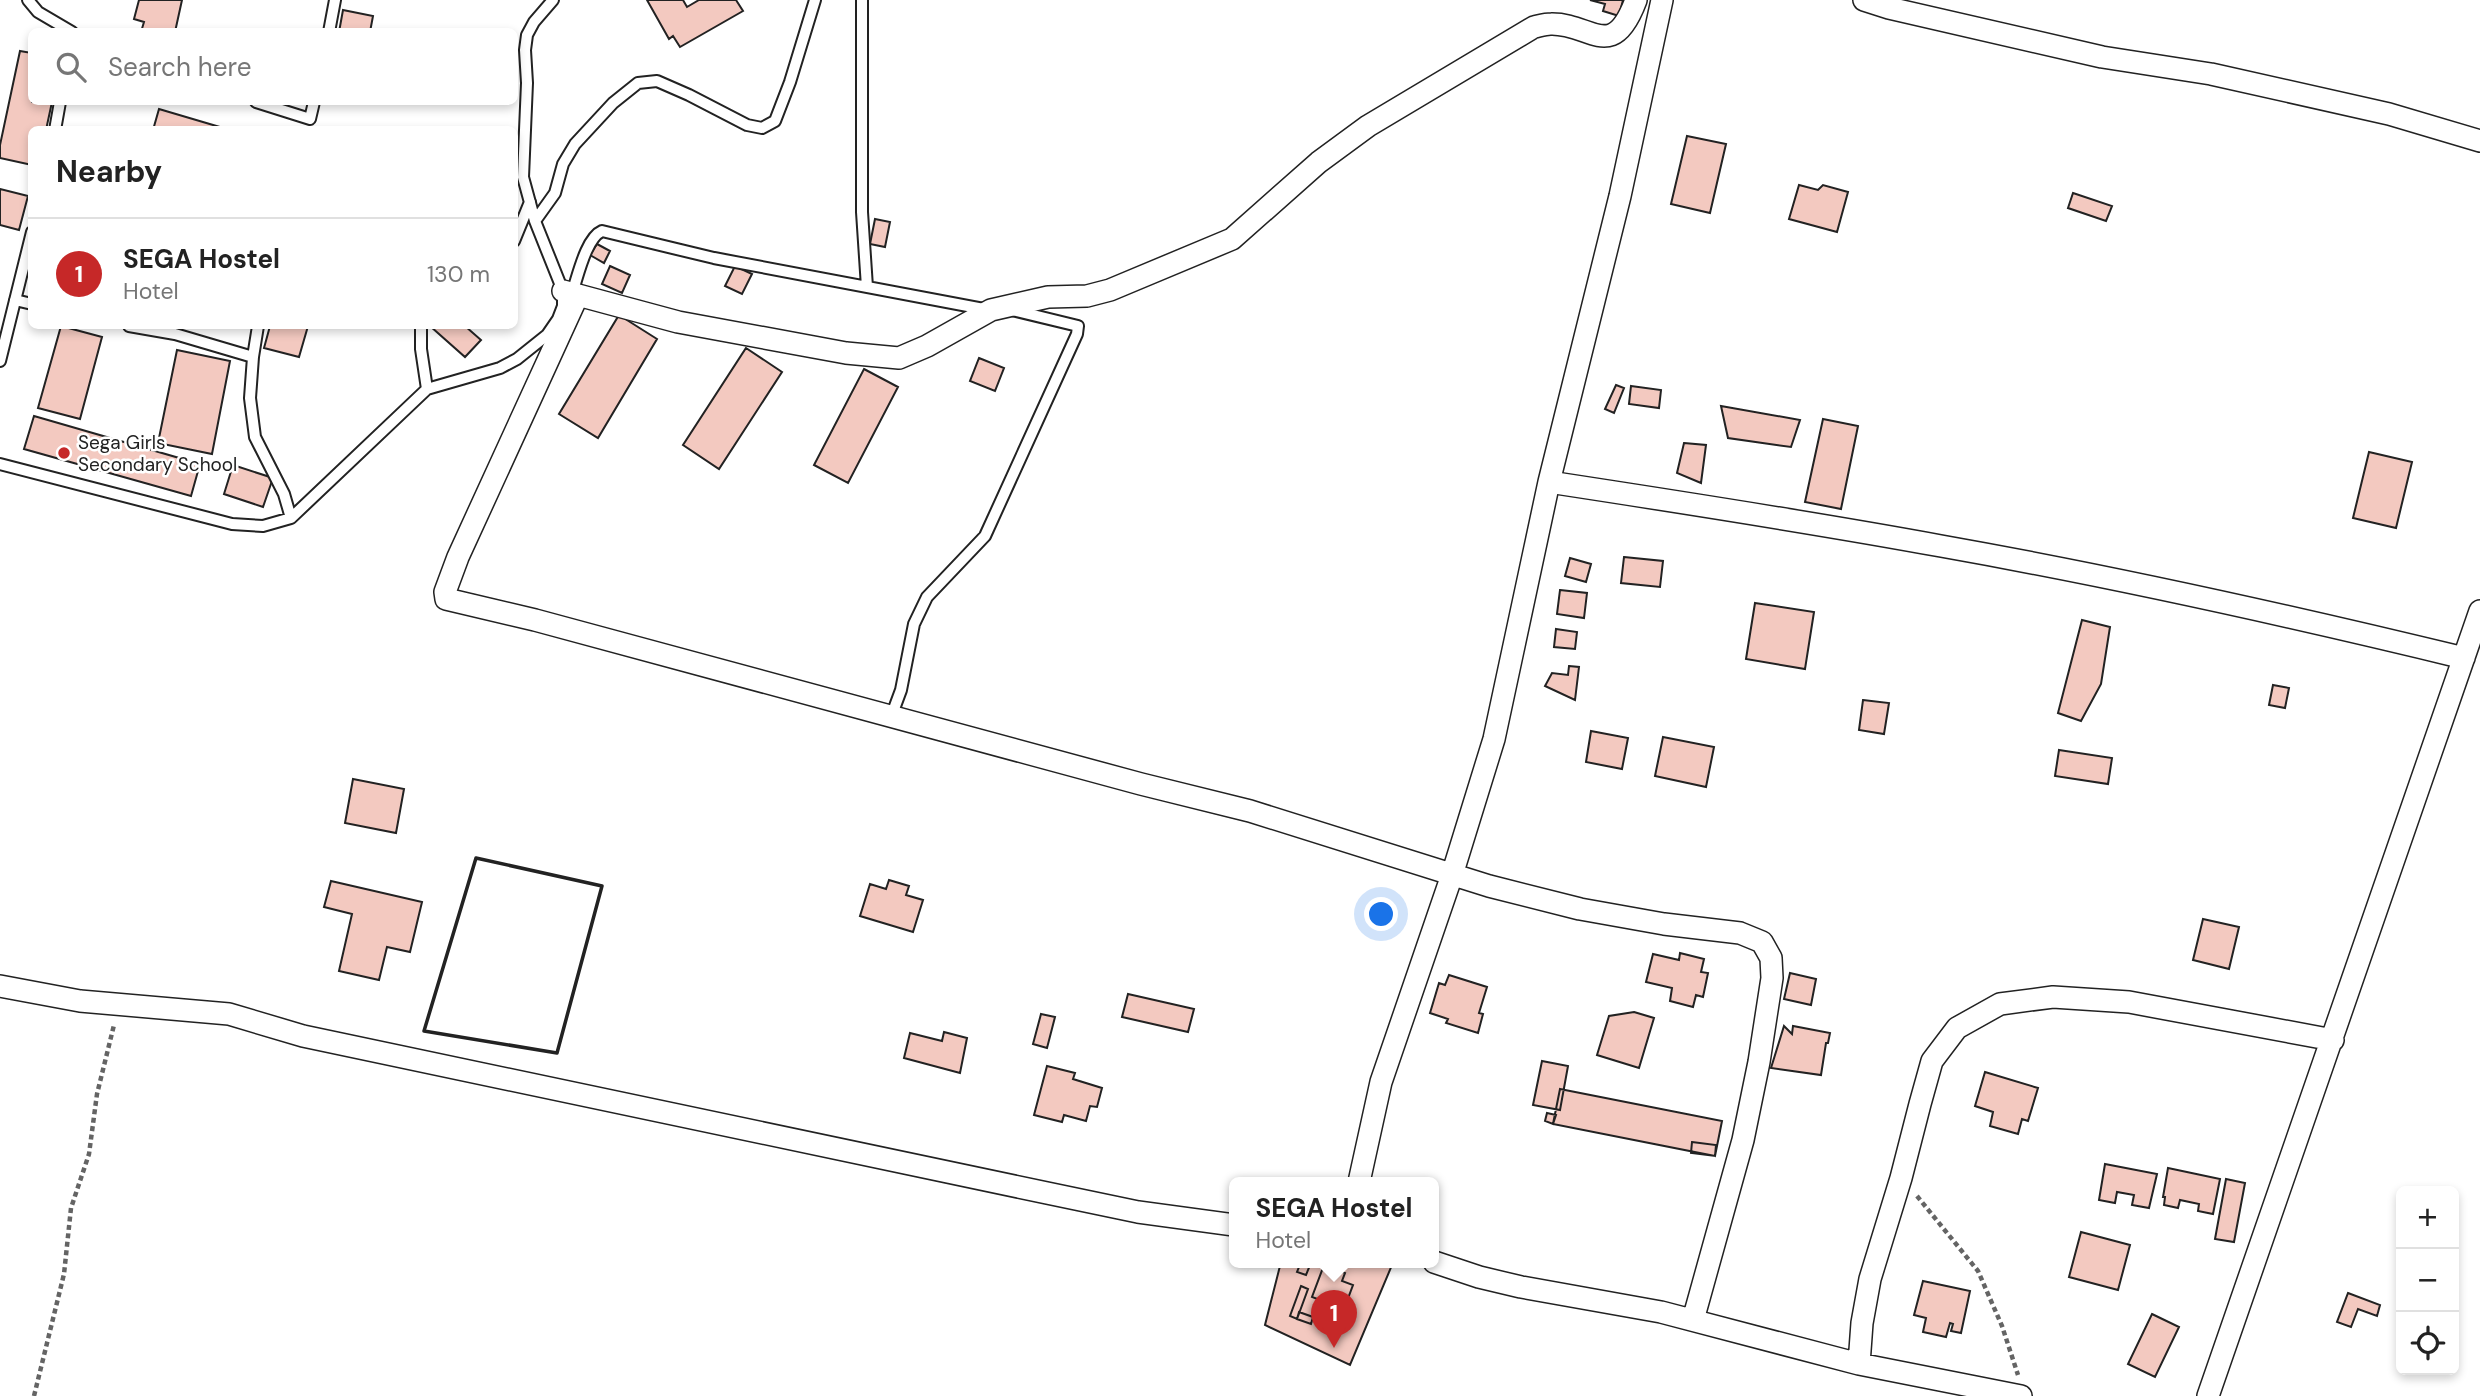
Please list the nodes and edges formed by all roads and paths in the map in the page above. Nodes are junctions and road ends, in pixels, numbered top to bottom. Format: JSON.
{"nodes":[{"id":1,"x":28,"y":0,"type":"edge"},
{"id":2,"x":335,"y":0,"type":"edge"},
{"id":3,"x":553,"y":0,"type":"edge"},
{"id":4,"x":815,"y":0,"type":"edge"},
{"id":5,"x":862,"y":0,"type":"edge"},
{"id":6,"x":1636,"y":0,"type":"edge"},
{"id":7,"x":1662,"y":0,"type":"edge"},
{"id":8,"x":1864,"y":0,"type":"edge"},
{"id":9,"x":65,"y":28,"type":"edge"},
{"id":10,"x":330,"y":28,"type":"edge"},
{"id":11,"x":59,"y":105,"type":"edge"},
{"id":12,"x":266,"y":105,"type":"edge"},
{"id":13,"x":313,"y":105,"type":"edge"},
{"id":14,"x":56,"y":126,"type":"edge"},
{"id":15,"x":2480,"y":141,"type":"edge"},
{"id":16,"x":530,"y":202,"type":"junction"},
{"id":17,"x":535,"y":221,"type":"junction"},
{"id":18,"x":518,"y":231,"type":"edge"},
{"id":19,"x":28,"y":248,"type":"edge"},
{"id":20,"x":866,"y":287,"type":"junction"},
{"id":21,"x":571,"y":293,"type":"junction"},
{"id":22,"x":15,"y":300,"type":"junction"},
{"id":23,"x":28,"y":303,"type":"edge"},
{"id":24,"x":996,"y":309,"type":"junction"},
{"id":25,"x":146,"y":329,"type":"edge"},
{"id":26,"x":258,"y":329,"type":"edge"},
{"id":27,"x":421,"y":329,"type":"edge"},
{"id":28,"x":253,"y":357,"type":"junction"},
{"id":29,"x":0,"y":361,"type":"edge"},
{"id":30,"x":427,"y":389,"type":"junction"},
{"id":31,"x":0,"y":464,"type":"edge"},
{"id":32,"x":1549,"y":482,"type":"junction"},
{"id":33,"x":291,"y":518,"type":"junction"},
{"id":34,"x":2480,"y":611,"type":"edge"},
{"id":35,"x":2464,"y":658,"type":"junction"},
{"id":36,"x":891,"y":717,"type":"junction"},
{"id":37,"x":1452,"y":875,"type":"junction"},
{"id":38,"x":0,"y":986,"type":"edge"},
{"id":39,"x":117,"y":1004,"type":"junction"},
{"id":40,"x":2333,"y":1040,"type":"junction"},
{"id":41,"x":1360,"y":1177,"type":"edge"},
{"id":42,"x":1901,"y":1178,"type":"junction"},
{"id":43,"x":1229,"y":1224,"type":"edge"},
{"id":44,"x":1439,"y":1264,"type":"edge"},
{"id":45,"x":1693,"y":1320,"type":"junction"},
{"id":46,"x":1858,"y":1364,"type":"junction"},
{"id":47,"x":2021,"y":1390,"type":"edge"},
{"id":48,"x":34,"y":1396,"type":"edge"},
{"id":49,"x":2208,"y":1396,"type":"edge"}],
"edges":[{"from":1,"to":9,"type":"lane"},
{"from":2,"to":10,"type":"lane"},
{"from":3,"to":16,"type":"lane"},
{"from":4,"to":17,"type":"lane"},
{"from":5,"to":20,"type":"lane"},
{"from":6,"to":24,"type":"street"},
{"from":7,"to":32,"type":"street"},
{"from":8,"to":15,"type":"street"},
{"from":11,"to":14,"type":"lane"},
{"from":12,"to":13,"type":"lane"},
{"from":16,"to":17,"type":"lane"},
{"from":16,"to":18,"type":"lane"},
{"from":17,"to":21,"type":"lane"},
{"from":19,"to":22,"type":"lane"},
{"from":20,"to":21,"type":"lane"},
{"from":20,"to":24,"type":"lane"},
{"from":21,"to":24,"type":"street"},
{"from":21,"to":30,"type":"lane"},
{"from":21,"to":36,"type":"street"},
{"from":22,"to":23,"type":"lane"},
{"from":22,"to":29,"type":"lane"},
{"from":24,"to":36,"type":"lane"},
{"from":25,"to":28,"type":"lane"},
{"from":26,"to":28,"type":"lane"},
{"from":27,"to":30,"type":"lane"},
{"from":28,"to":33,"type":"lane"},
{"from":30,"to":33,"type":"lane"},
{"from":31,"to":33,"type":"lane"},
{"from":32,"to":35,"type":"street"},
{"from":32,"to":37,"type":"street"},
{"from":34,"to":35,"type":"street"},
{"from":35,"to":40,"type":"street"},
{"from":36,"to":37,"type":"street"},
{"from":37,"to":41,"type":"street"},
{"from":37,"to":45,"type":"street"},
{"from":38,"to":39,"type":"street"},
{"from":39,"to":43,"type":"street"},
{"from":39,"to":48,"type":"path"},
{"from":40,"to":42,"type":"street"},
{"from":40,"to":49,"type":"street"},
{"from":42,"to":46,"type":"street"},
{"from":42,"to":47,"type":"path"},
{"from":44,"to":45,"type":"street"},
{"from":45,"to":46,"type":"street"},
{"from":46,"to":47,"type":"street"}]}
